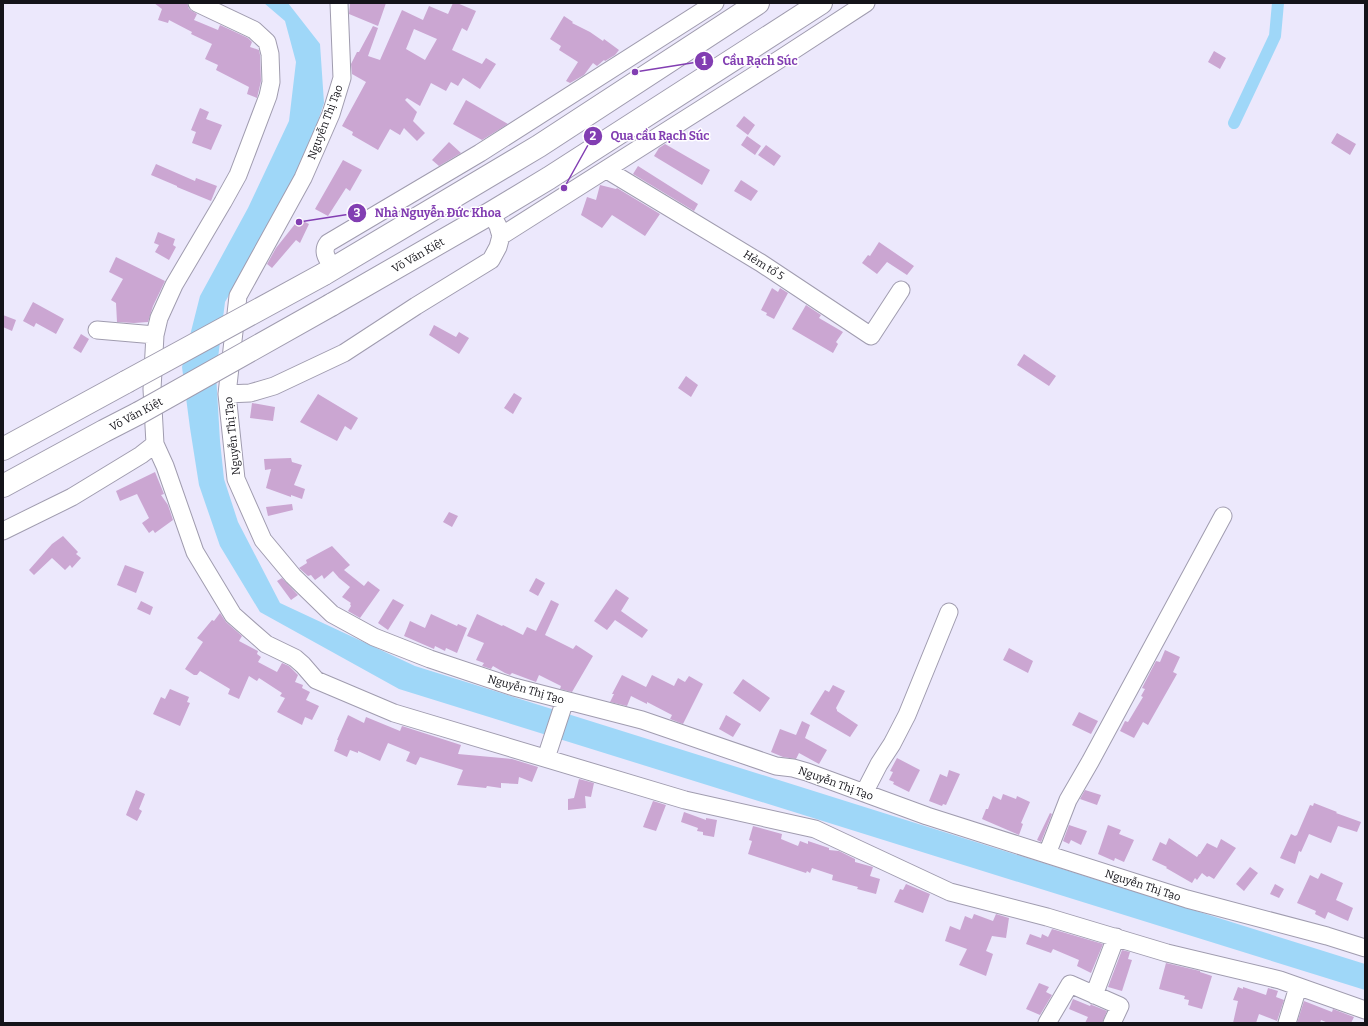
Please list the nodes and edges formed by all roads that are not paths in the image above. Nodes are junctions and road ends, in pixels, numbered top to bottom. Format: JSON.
{"nodes":[{"id":1,"x":197,"y":3,"type":"edge"},
{"id":2,"x":339,"y":3,"type":"edge"},
{"id":3,"x":715,"y":3,"type":"edge"},
{"id":4,"x":758,"y":3,"type":"edge"},
{"id":5,"x":821,"y":3,"type":"edge"},
{"id":6,"x":866,"y":3,"type":"edge"},
{"id":7,"x":607,"y":170,"type":"junction"},
{"id":8,"x":491,"y":213,"type":"junction"},
{"id":9,"x":501,"y":236,"type":"junction"},
{"id":10,"x":328,"y":271,"type":"junction"},
{"id":11,"x":901,"y":290,"type":"dead end"},
{"id":12,"x":97,"y":330,"type":"dead end"},
{"id":13,"x":156,"y":335,"type":"junction"},
{"id":14,"x":227,"y":394,"type":"junction"},
{"id":15,"x":155,"y":444,"type":"junction"},
{"id":16,"x":3,"y":449,"type":"edge"},
{"id":17,"x":3,"y":486,"type":"edge"},
{"id":18,"x":1223,"y":516,"type":"dead end"},
{"id":19,"x":3,"y":532,"type":"edge"},
{"id":20,"x":949,"y":612,"type":"dead end"},
{"id":21,"x":563,"y":707,"type":"junction"},
{"id":22,"x":548,"y":752,"type":"junction"},
{"id":23,"x":864,"y":793,"type":"junction"},
{"id":24,"x":1047,"y":854,"type":"junction"},
{"id":25,"x":1116,"y":937,"type":"junction"},
{"id":26,"x":1365,"y":948,"type":"edge"},
{"id":27,"x":1298,"y":986,"type":"junction"},
{"id":28,"x":1094,"y":995,"type":"junction"},
{"id":29,"x":1365,"y":1010,"type":"edge"},
{"id":30,"x":1047,"y":1023,"type":"edge"},
{"id":31,"x":1112,"y":1023,"type":"edge"},
{"id":32,"x":1287,"y":1023,"type":"edge"}],
"edges":[{"from":1,"to":13,"type":"street"},
{"from":2,"to":14,"type":"street","name":"Nguyễn Thị Tạo"},
{"from":3,"to":10,"type":"street"},
{"from":4,"to":10,"type":"main road"},
{"from":5,"to":8,"type":"main road","name":"Võ Văn Kiệt"},
{"from":6,"to":7,"type":"street"},
{"from":7,"to":9,"type":"street"},
{"from":7,"to":11,"type":"street","name":"Hẻm tổ 5"},
{"from":8,"to":9,"type":"street"},
{"from":8,"to":17,"type":"main road","name":"Võ Văn Kiệt","bridge":true},
{"from":9,"to":14,"type":"street"},
{"from":10,"to":16,"type":"main road","bridge":true},
{"from":12,"to":13,"type":"street"},
{"from":13,"to":15,"type":"street"},
{"from":14,"to":21,"type":"street","name":"Nguyễn Thị Tạo"},
{"from":15,"to":19,"type":"street"},
{"from":15,"to":22,"type":"street"},
{"from":18,"to":24,"type":"street"},
{"from":20,"to":23,"type":"street"},
{"from":21,"to":22,"type":"street"},
{"from":21,"to":23,"type":"street","name":"Nguyễn Thị Tạo"},
{"from":22,"to":25,"type":"street"},
{"from":23,"to":24,"type":"street","name":"Nguyễn Thị Tạo"},
{"from":24,"to":26,"type":"street","name":"Nguyễn Thị Tạo"},
{"from":25,"to":27,"type":"street"},
{"from":25,"to":28,"type":"street"},
{"from":27,"to":29,"type":"street"},
{"from":27,"to":32,"type":"street"},
{"from":28,"to":30,"type":"street"},
{"from":28,"to":31,"type":"street"}]}
